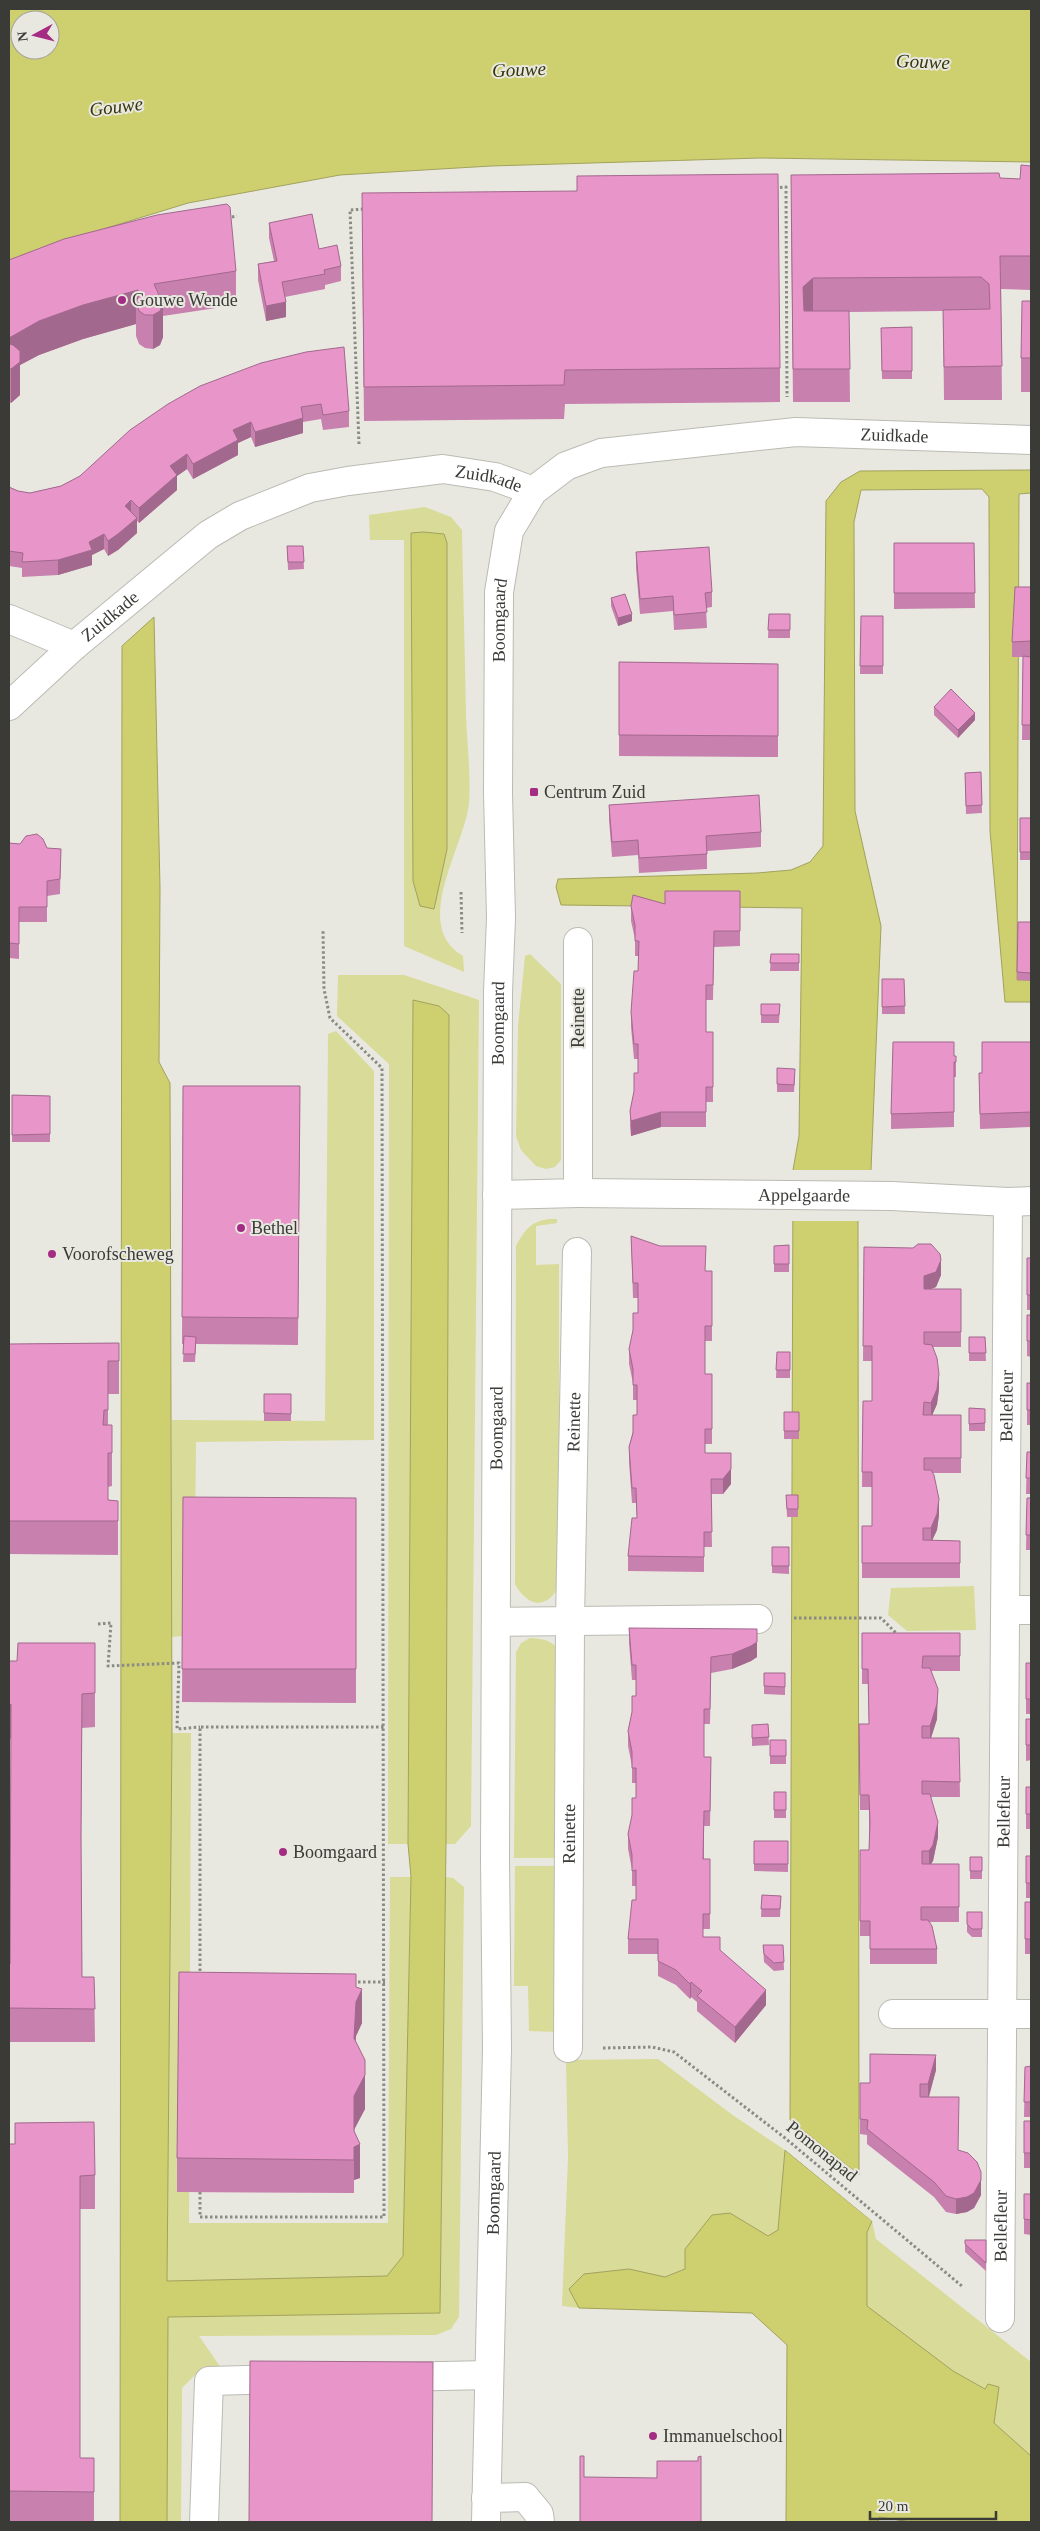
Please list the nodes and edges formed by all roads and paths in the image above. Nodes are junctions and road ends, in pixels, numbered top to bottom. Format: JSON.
{"nodes":[{"id":1,"x":766,"y":188,"type":"edge"},
{"id":2,"x":370,"y":209,"type":"edge"},
{"id":3,"x":237,"y":216,"type":"dead end"},
{"id":4,"x":218,"y":219,"type":"edge"},
{"id":5,"x":787,"y":433,"type":"junction"},
{"id":6,"x":1031,"y":440,"type":"edge"},
{"id":7,"x":361,"y":480,"type":"junction"},
{"id":8,"x":534,"y":491,"type":"junction"},
{"id":9,"x":9,"y":619,"type":"edge"},
{"id":10,"x":74,"y":646,"type":"junction"},
{"id":11,"x":9,"y":706,"type":"edge"},
{"id":12,"x":323,"y":930,"type":"dead end"},
{"id":13,"x":578,"y":942,"type":"dead end"},
{"id":14,"x":578,"y":1193,"type":"junction"},
{"id":15,"x":497,"y":1195,"type":"junction"},
{"id":16,"x":1019,"y":1202,"type":"edge"},
{"id":17,"x":577,"y":1252,"type":"dead end"},
{"id":18,"x":1018,"y":1610,"type":"edge"},
{"id":19,"x":792,"y":1618,"type":"dead end"},
{"id":20,"x":758,"y":1620,"type":"dead end"},
{"id":21,"x":570,"y":1621,"type":"junction"},
{"id":22,"x":496,"y":1622,"type":"junction"},
{"id":23,"x":98,"y":1624,"type":"dead end"},
{"id":24,"x":903,"y":1638,"type":"edge"},
{"id":25,"x":200,"y":1727,"type":"junction"},
{"id":26,"x":384,"y":1727,"type":"junction"},
{"id":27,"x":200,"y":1982,"type":"edge"},
{"id":28,"x":346,"y":1982,"type":"edge"},
{"id":29,"x":384,"y":1982,"type":"junction"},
{"id":30,"x":893,"y":2014,"type":"dead end"},
{"id":31,"x":1002,"y":2014,"type":"junction"},
{"id":32,"x":1031,"y":2014,"type":"edge"},
{"id":33,"x":568,"y":2048,"type":"joint"},
{"id":34,"x":200,"y":2192,"type":"edge"},
{"id":35,"x":1000,"y":2318,"type":"joint"},
{"id":36,"x":489,"y":2375,"type":"junction"},
{"id":37,"x":373,"y":2378,"type":"edge"},
{"id":38,"x":315,"y":2379,"type":"edge"},
{"id":39,"x":486,"y":2510,"type":"edge"},
{"id":40,"x":204,"y":2522,"type":"edge"},
{"id":41,"x":540,"y":2522,"type":"edge"}],
"edges":[{"from":1,"to":5,"type":"path"},
{"from":2,"to":7,"type":"path"},
{"from":3,"to":4,"type":"path"},
{"from":5,"to":6,"type":"street","name":"Zuidkade"},
{"from":5,"to":8,"type":"street","name":"Zuidkade"},
{"from":7,"to":8,"type":"street","name":"Zuidkade"},
{"from":7,"to":10,"type":"street","name":"Zuidkade"},
{"from":8,"to":15,"type":"street","name":"Boomgaard"},
{"from":9,"to":10,"type":"street"},
{"from":10,"to":11,"type":"street","name":"Zuidkade"},
{"from":12,"to":26,"type":"path"},
{"from":13,"to":14,"type":"street","name":"Reinette"},
{"from":14,"to":15,"type":"street"},
{"from":14,"to":16,"type":"street","name":"Appelgaarde"},
{"from":15,"to":22,"type":"street","name":"Boomgaard"},
{"from":16,"to":18,"type":"street","name":"Bellefleur"},
{"from":17,"to":21,"type":"street","name":"Reinette"},
{"from":18,"to":31,"type":"street","name":"Bellefleur"},
{"from":19,"to":24,"type":"path"},
{"from":20,"to":21,"type":"street"},
{"from":21,"to":22,"type":"street"},
{"from":21,"to":33,"type":"street","name":"Reinette"},
{"from":22,"to":36,"type":"street","name":"Boomgaard"},
{"from":23,"to":25,"type":"path"},
{"from":25,"to":26,"type":"path"},
{"from":25,"to":27,"type":"path"},
{"from":26,"to":29,"type":"path"},
{"from":28,"to":29,"type":"path"},
{"from":29,"to":34,"type":"path"},
{"from":30,"to":31,"type":"street"},
{"from":31,"to":32,"type":"street"},
{"from":31,"to":35,"type":"street","name":"Bellefleur"},
{"from":33,"to":35,"type":"path","name":"Pomonapad"},
{"from":36,"to":37,"type":"street"},
{"from":36,"to":39,"type":"street","name":"Boomgaard"},
{"from":38,"to":40,"type":"street"},
{"from":39,"to":41,"type":"street","name":"Boomgaard"}]}
